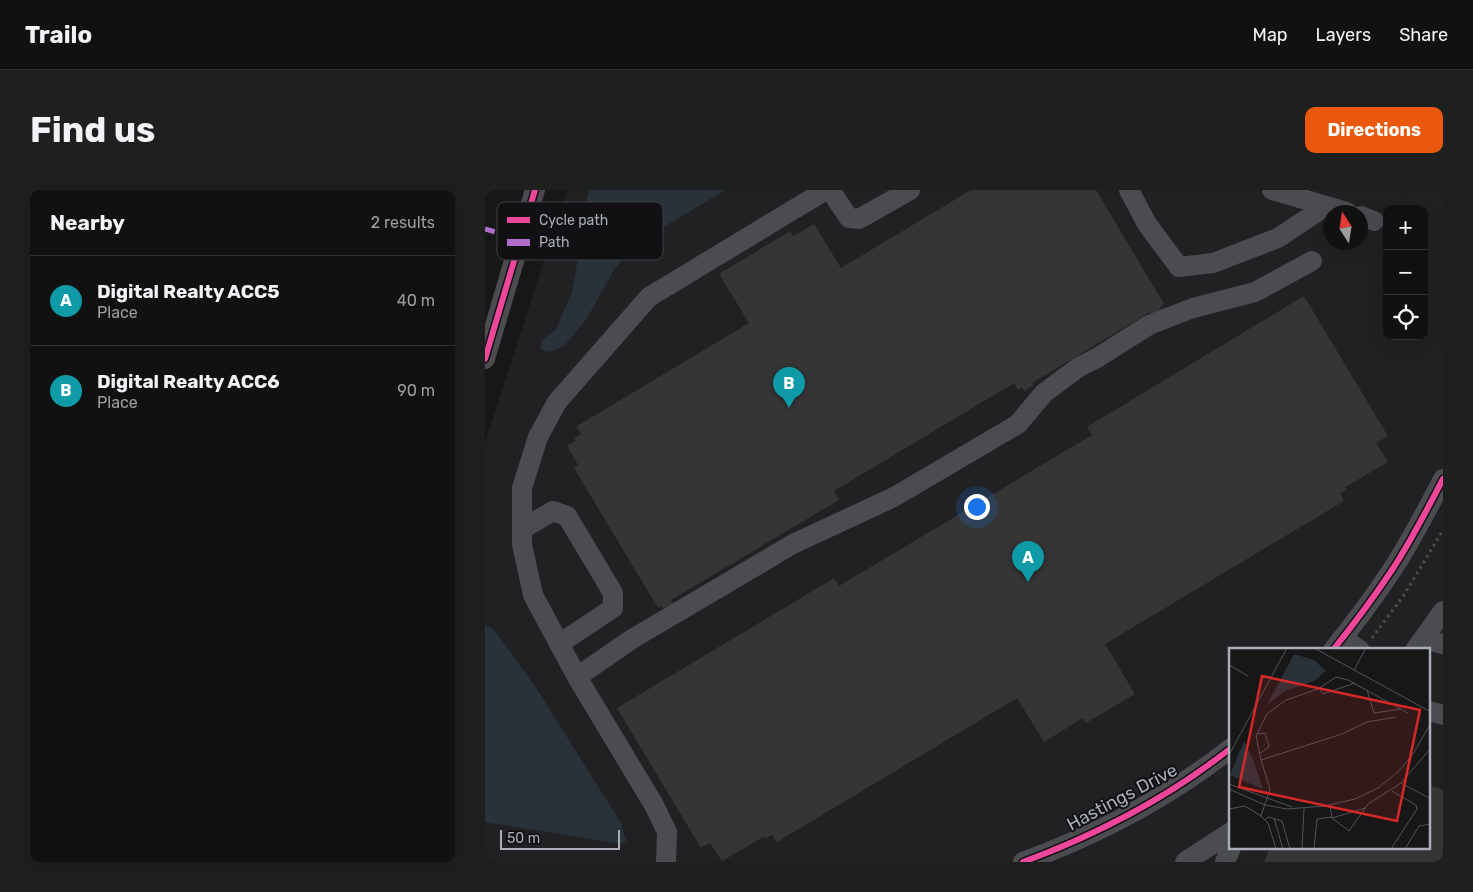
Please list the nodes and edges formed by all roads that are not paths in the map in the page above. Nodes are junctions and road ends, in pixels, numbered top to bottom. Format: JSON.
{"nodes":[{"id":1,"x":535,"y":190,"type":"edge"},
{"id":2,"x":828,"y":190,"type":"edge"},
{"id":3,"x":910,"y":190,"type":"edge"},
{"id":4,"x":1129,"y":190,"type":"edge"},
{"id":5,"x":1272,"y":190,"type":"edge"},
{"id":6,"x":531,"y":202,"type":"edge"},
{"id":7,"x":1323,"y":205,"type":"edge"},
{"id":8,"x":1323,"y":208,"type":"edge"},
{"id":9,"x":514,"y":260,"type":"edge"},
{"id":10,"x":1312,"y":261,"type":"dead end"},
{"id":11,"x":485,"y":359,"type":"edge"},
{"id":12,"x":1443,"y":479,"type":"edge"},
{"id":13,"x":522,"y":529,"type":"junction"},
{"id":14,"x":1443,"y":611,"type":"edge"},
{"id":15,"x":559,"y":644,"type":"junction"},
{"id":16,"x":1337,"y":644,"type":"edge"},
{"id":17,"x":1419,"y":644,"type":"edge"},
{"id":18,"x":1443,"y":644,"type":"edge"},
{"id":19,"x":1363,"y":646,"type":"edge"},
{"id":20,"x":577,"y":677,"type":"junction"},
{"id":21,"x":1431,"y":711,"type":"edge"},
{"id":22,"x":1443,"y":715,"type":"edge"},
{"id":23,"x":1229,"y":750,"type":"edge"},
{"id":24,"x":1229,"y":833,"type":"edge"},
{"id":25,"x":1230,"y":850,"type":"edge"},
{"id":26,"x":1033,"y":860,"type":"edge"},
{"id":27,"x":666,"y":862,"type":"edge"},
{"id":28,"x":1185,"y":862,"type":"edge"},
{"id":29,"x":1225,"y":862,"type":"edge"}],
"edges":[{"from":1,"to":6,"type":"street"},
{"from":2,"to":3,"type":"street"},
{"from":2,"to":13,"type":"street"},
{"from":4,"to":8,"type":"street"},
{"from":5,"to":7,"type":"street"},
{"from":9,"to":11,"type":"street"},
{"from":10,"to":20,"type":"street"},
{"from":12,"to":16,"type":"street"},
{"from":13,"to":15,"type":"street"},
{"from":13,"to":15,"type":"street"},
{"from":14,"to":17,"type":"street"},
{"from":15,"to":20,"type":"street"},
{"from":16,"to":19,"type":"street"},
{"from":17,"to":18,"type":"street"},
{"from":20,"to":27,"type":"street"},
{"from":21,"to":22,"type":"street"},
{"from":23,"to":26,"type":"street","name":"Hastings Drive"},
{"from":24,"to":28,"type":"street"},
{"from":25,"to":29,"type":"street"}]}
